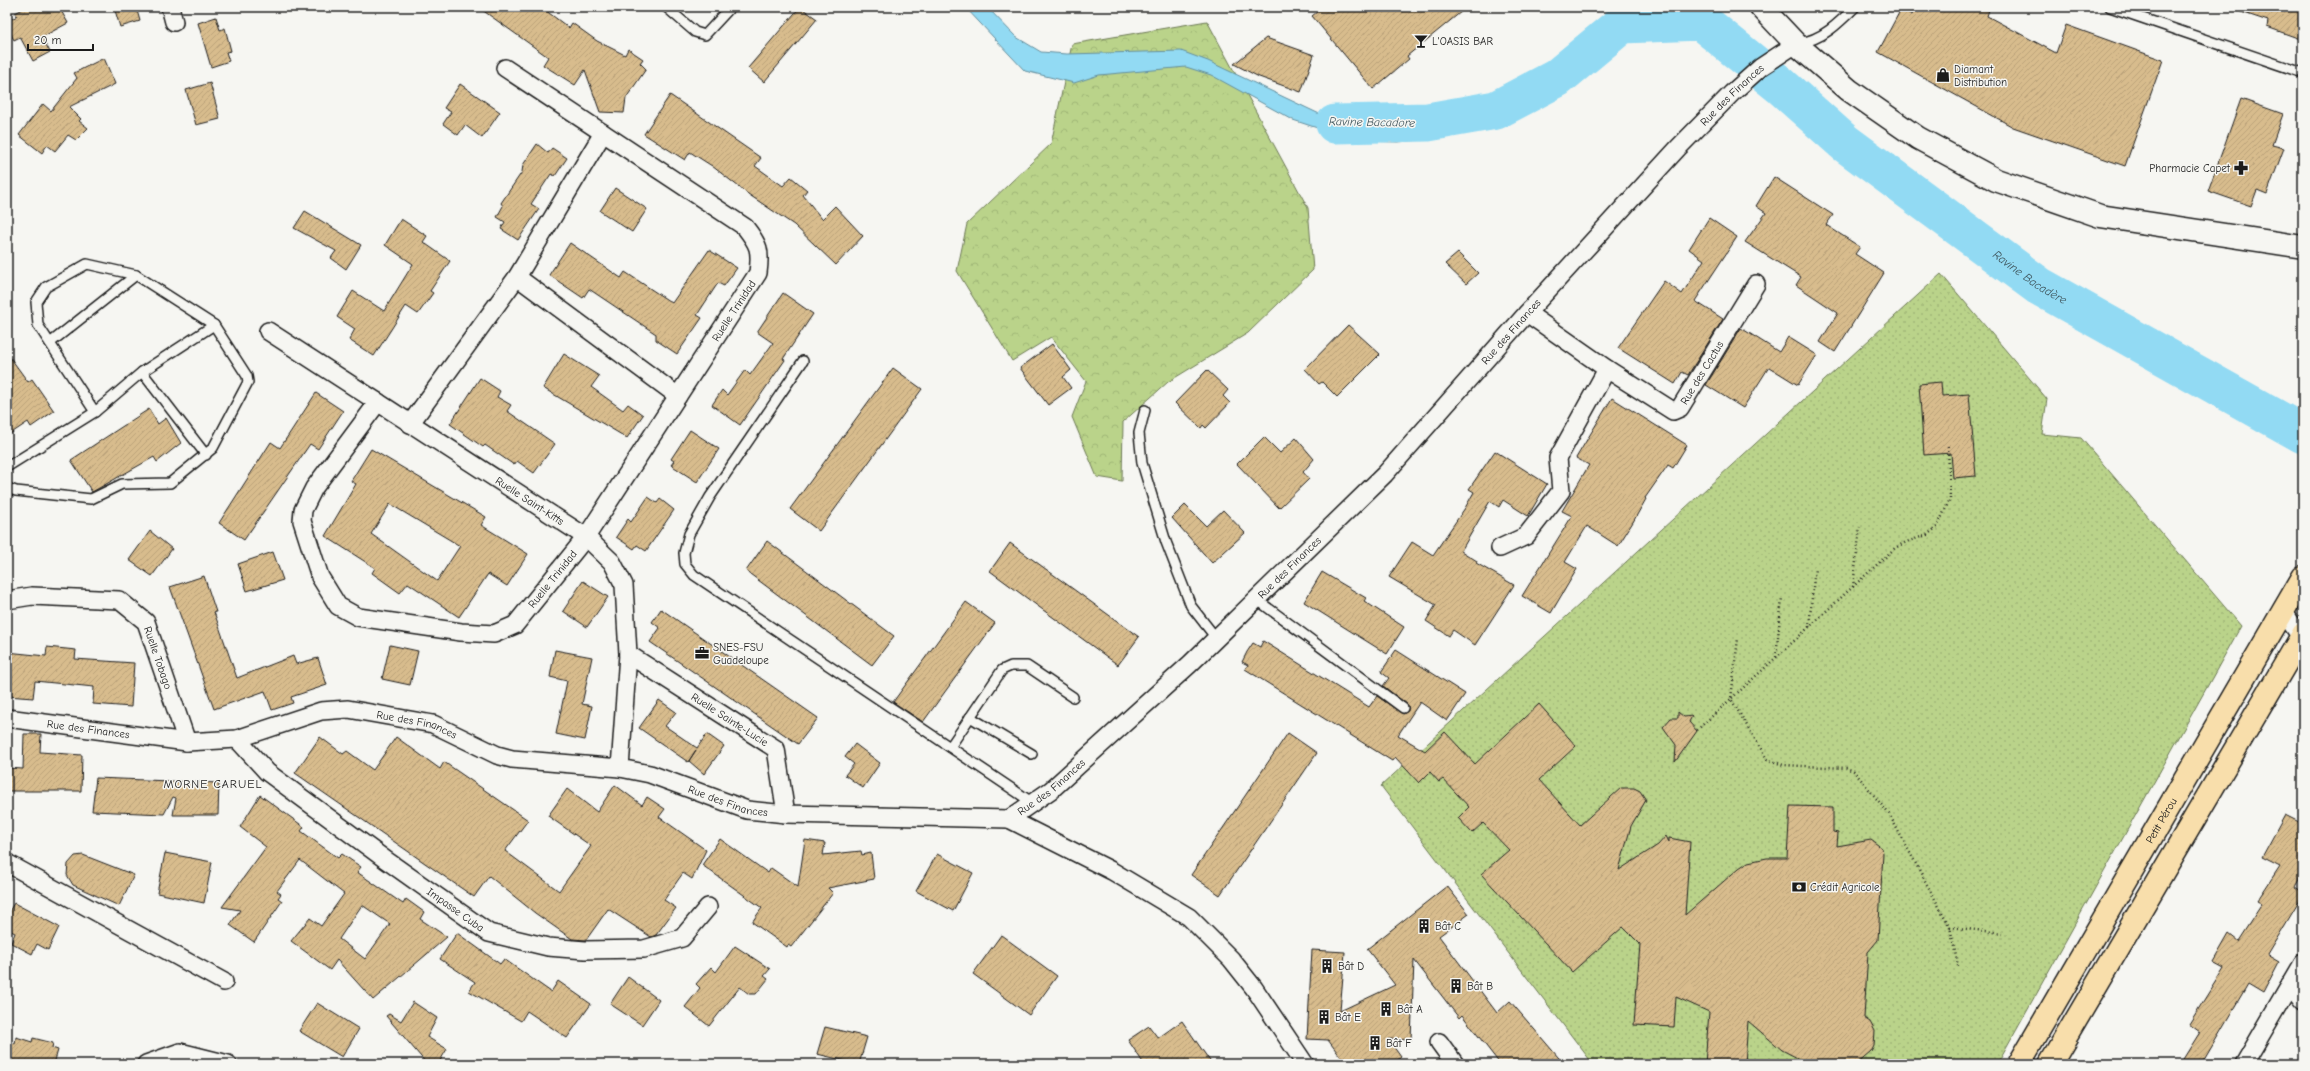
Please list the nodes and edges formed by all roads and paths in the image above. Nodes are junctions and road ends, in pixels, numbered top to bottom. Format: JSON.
{"nodes":[{"id":1,"x":666,"y":7,"type":"edge"},
{"id":2,"x":731,"y":7,"type":"edge"},
{"id":3,"x":1761,"y":7,"type":"edge"},
{"id":4,"x":1855,"y":7,"type":"edge"},
{"id":5,"x":2110,"y":7,"type":"edge"},
{"id":6,"x":1796,"y":44,"type":"junction"},
{"id":7,"x":505,"y":68,"type":"dead end"},
{"id":8,"x":2303,"y":73,"type":"edge"},
{"id":9,"x":603,"y":133,"type":"junction"},
{"id":10,"x":2303,"y":247,"type":"edge"},
{"id":11,"x":136,"y":275,"type":"junction"},
{"id":12,"x":517,"y":277,"type":"junction"},
{"id":13,"x":1756,"y":284,"type":"dead end"},
{"id":14,"x":1527,"y":313,"type":"junction"},
{"id":15,"x":214,"y":325,"type":"junction"},
{"id":16,"x":268,"y":332,"type":"dead end"},
{"id":17,"x":50,"y":343,"type":"junction"},
{"id":18,"x":803,"y":361,"type":"dead end"},
{"id":19,"x":1607,"y":369,"type":"junction"},
{"id":20,"x":142,"y":372,"type":"junction"},
{"id":21,"x":678,"y":396,"type":"junction"},
{"id":22,"x":378,"y":402,"type":"junction"},
{"id":23,"x":1145,"y":410,"type":"dead end"},
{"id":24,"x":95,"y":412,"type":"junction"},
{"id":25,"x":410,"y":424,"type":"junction"},
{"id":26,"x":1948,"y":446,"type":"dead end"},
{"id":27,"x":206,"y":455,"type":"junction"},
{"id":28,"x":7,"y":467,"type":"edge"},
{"id":29,"x":7,"y":488,"type":"edge"},
{"id":30,"x":1860,"y":528,"type":"dead end"},
{"id":31,"x":586,"y":537,"type":"junction"},
{"id":32,"x":1500,"y":548,"type":"dead end"},
{"id":33,"x":1815,"y":568,"type":"dead end"},
{"id":34,"x":2303,"y":577,"type":"edge"},
{"id":35,"x":1853,"y":587,"type":"junction"},
{"id":36,"x":1782,"y":598,"type":"dead end"},
{"id":37,"x":1256,"y":599,"type":"junction"},
{"id":38,"x":7,"y":600,"type":"edge"},
{"id":39,"x":2283,"y":611,"type":"junction"},
{"id":40,"x":1809,"y":628,"type":"junction"},
{"id":41,"x":2302,"y":637,"type":"edge"},
{"id":42,"x":1216,"y":638,"type":"junction"},
{"id":43,"x":1738,"y":638,"type":"dead end"},
{"id":44,"x":628,"y":654,"type":"junction"},
{"id":45,"x":1776,"y":658,"type":"junction"},
{"id":46,"x":1073,"y":697,"type":"dead end"},
{"id":47,"x":1731,"y":700,"type":"junction"},
{"id":48,"x":1402,"y":708,"type":"dead end"},
{"id":49,"x":970,"y":717,"type":"junction"},
{"id":50,"x":7,"y":718,"type":"edge"},
{"id":51,"x":1697,"y":730,"type":"dead end"},
{"id":52,"x":237,"y":739,"type":"junction"},
{"id":53,"x":187,"y":742,"type":"junction"},
{"id":54,"x":950,"y":747,"type":"junction"},
{"id":55,"x":1032,"y":754,"type":"dead end"},
{"id":56,"x":620,"y":768,"type":"junction"},
{"id":57,"x":1033,"y":803,"type":"junction"},
{"id":58,"x":786,"y":814,"type":"junction"},
{"id":59,"x":1009,"y":819,"type":"junction"},
{"id":60,"x":7,"y":863,"type":"edge"},
{"id":61,"x":708,"y":907,"type":"dead end"},
{"id":62,"x":1950,"y":927,"type":"junction"},
{"id":63,"x":2002,"y":933,"type":"dead end"},
{"id":64,"x":2303,"y":963,"type":"edge"},
{"id":65,"x":1958,"y":966,"type":"dead end"},
{"id":66,"x":224,"y":982,"type":"dead end"},
{"id":67,"x":2290,"y":984,"type":"junction"},
{"id":68,"x":2303,"y":1001,"type":"edge"},
{"id":69,"x":1439,"y":1042,"type":"dead end"},
{"id":70,"x":146,"y":1064,"type":"edge"},
{"id":71,"x":228,"y":1064,"type":"edge"},
{"id":72,"x":1305,"y":1064,"type":"edge"},
{"id":73,"x":1454,"y":1064,"type":"edge"},
{"id":74,"x":2019,"y":1064,"type":"edge"},
{"id":75,"x":2050,"y":1064,"type":"edge"},
{"id":76,"x":2244,"y":1064,"type":"edge"}],
"edges":[{"from":1,"to":2,"type":"lane"},
{"from":3,"to":6,"type":"street"},
{"from":4,"to":6,"type":"lane"},
{"from":5,"to":8,"type":"lane"},
{"from":6,"to":10,"type":"street"},
{"from":6,"to":14,"type":"street","name":"Rue des Finances"},
{"from":7,"to":9,"type":"street","name":"Ruelle Trinidad"},
{"from":9,"to":12,"type":"street"},
{"from":9,"to":21,"type":"street","name":"Ruelle Trinidad"},
{"from":11,"to":15,"type":"lane"},
{"from":11,"to":17,"type":"lane"},
{"from":11,"to":17,"type":"lane"},
{"from":12,"to":21,"type":"street"},
{"from":12,"to":25,"type":"street"},
{"from":13,"to":19,"type":"street","name":"Rue des Cactus"},
{"from":14,"to":19,"type":"street","name":"Rue des Cactus"},
{"from":14,"to":37,"type":"street","name":"Rue des Finances"},
{"from":15,"to":20,"type":"lane"},
{"from":15,"to":27,"type":"lane"},
{"from":16,"to":22,"type":"street","name":"Ruelle Saint-Kitts"},
{"from":17,"to":24,"type":"lane"},
{"from":18,"to":54,"type":"lane"},
{"from":19,"to":32,"type":"street"},
{"from":20,"to":24,"type":"lane"},
{"from":20,"to":27,"type":"lane"},
{"from":21,"to":31,"type":"street","name":"Ruelle Trinidad"},
{"from":22,"to":25,"type":"street","name":"Ruelle Saint-Kitts"},
{"from":22,"to":31,"type":"street","name":"Ruelle Trinidad"},
{"from":23,"to":42,"type":"lane"},
{"from":24,"to":28,"type":"lane"},
{"from":25,"to":31,"type":"street","name":"Ruelle Saint-Kitts"},
{"from":26,"to":35,"type":"path"},
{"from":27,"to":29,"type":"lane"},
{"from":30,"to":35,"type":"path"},
{"from":31,"to":44,"type":"street","name":"Ruelle Saint-Kitts"},
{"from":33,"to":40,"type":"path"},
{"from":34,"to":39,"type":"highway","name":"Petit Pérou"},
{"from":35,"to":40,"type":"path"},
{"from":36,"to":45,"type":"path"},
{"from":37,"to":42,"type":"street","name":"Rue des Finances"},
{"from":37,"to":48,"type":"lane"},
{"from":38,"to":53,"type":"street","name":"Ruelle Tobago"},
{"from":39,"to":41,"type":"street"},
{"from":39,"to":74,"type":"highway","name":"Petit Pérou"},
{"from":40,"to":45,"type":"path"},
{"from":41,"to":75,"type":"highway"},
{"from":42,"to":57,"type":"street","name":"Rue des Finances"},
{"from":43,"to":47,"type":"path"},
{"from":44,"to":56,"type":"street","name":"Ruelle Saint-Kitts"},
{"from":44,"to":58,"type":"street","name":"Ruelle Sainte-Lucie"},
{"from":45,"to":47,"type":"path"},
{"from":46,"to":49,"type":"lane"},
{"from":47,"to":51,"type":"path"},
{"from":47,"to":62,"type":"path"},
{"from":49,"to":54,"type":"lane"},
{"from":49,"to":55,"type":"lane"},
{"from":50,"to":53,"type":"street","name":"Rue des Finances"},
{"from":52,"to":53,"type":"street","name":"Rue des Finances"},
{"from":52,"to":56,"type":"street","name":"Rue des Finances"},
{"from":52,"to":61,"type":"street","name":"Impasse Cuba"},
{"from":54,"to":57,"type":"lane"},
{"from":56,"to":58,"type":"street","name":"Rue des Finances"},
{"from":57,"to":59,"type":"street","name":"Rue des Finances"},
{"from":58,"to":59,"type":"street","name":"Rue des Finances"},
{"from":59,"to":72,"type":"street"},
{"from":60,"to":66,"type":"street"},
{"from":62,"to":63,"type":"path"},
{"from":62,"to":65,"type":"path"},
{"from":64,"to":67,"type":"street"},
{"from":67,"to":68,"type":"street"},
{"from":67,"to":76,"type":"street"},
{"from":69,"to":73,"type":"street"},
{"from":70,"to":71,"type":"street"}]}
